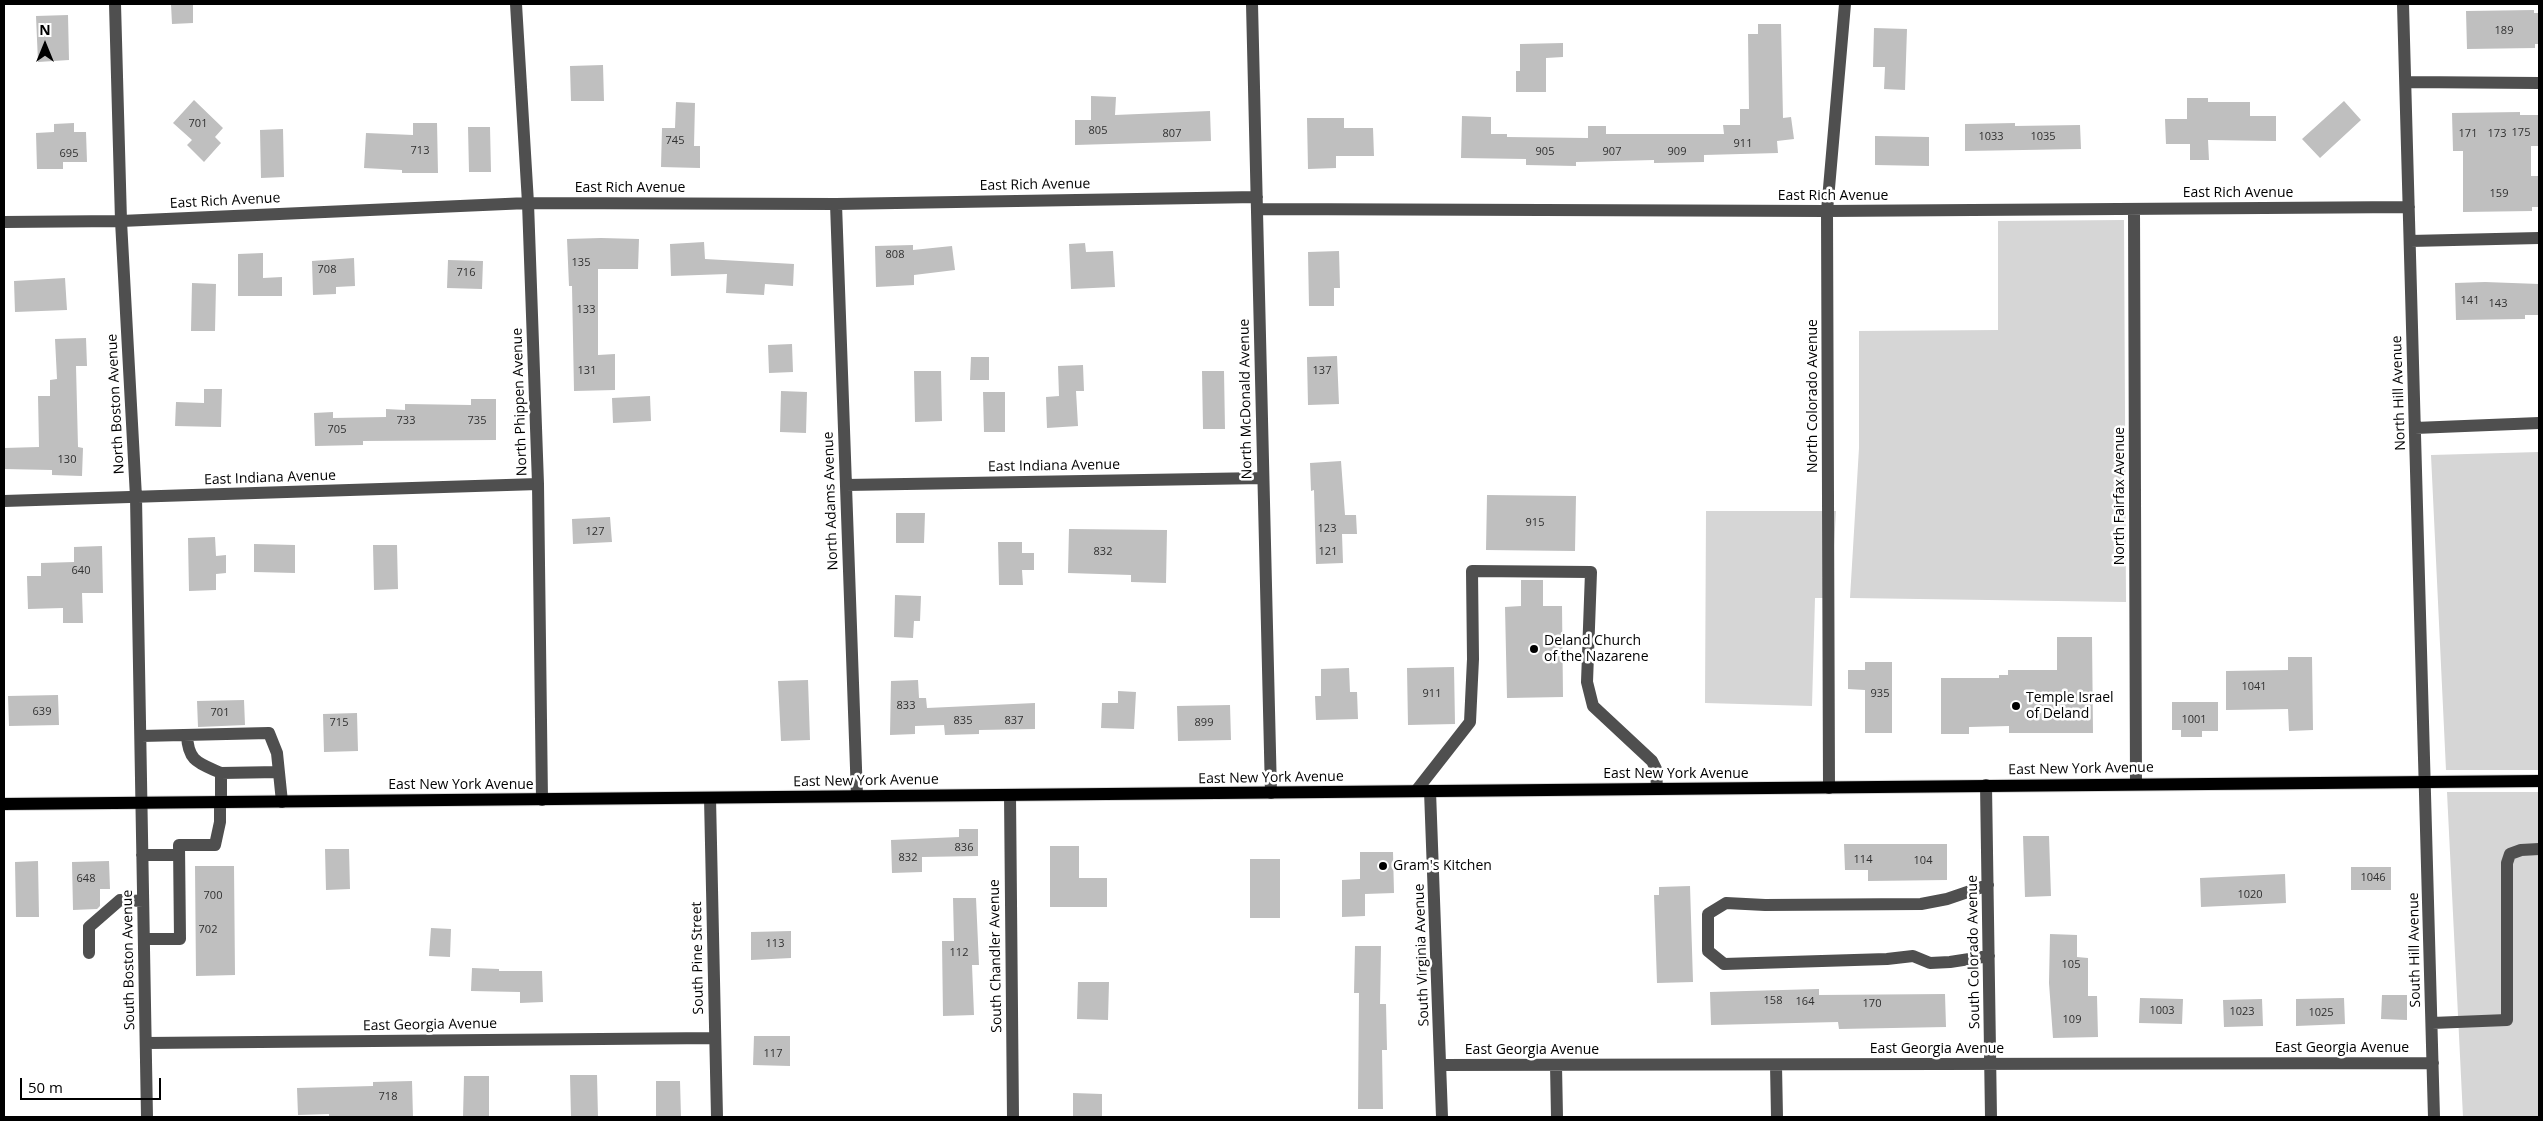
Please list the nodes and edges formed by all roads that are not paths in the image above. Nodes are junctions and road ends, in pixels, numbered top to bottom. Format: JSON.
{"nodes":[{"id":1,"x":115,"y":4,"type":"edge"},
{"id":2,"x":516,"y":4,"type":"edge"},
{"id":3,"x":1252,"y":4,"type":"edge"},
{"id":4,"x":1845,"y":4,"type":"edge"},
{"id":5,"x":2403,"y":4,"type":"edge"},
{"id":6,"x":2406,"y":82,"type":"junction"},
{"id":7,"x":2539,"y":83,"type":"edge"},
{"id":8,"x":528,"y":203,"type":"junction"},
{"id":9,"x":1257,"y":203,"type":"junction"},
{"id":10,"x":836,"y":204,"type":"junction"},
{"id":11,"x":2409,"y":207,"type":"junction"},
{"id":12,"x":2134,"y":209,"type":"junction"},
{"id":13,"x":1827,"y":211,"type":"junction"},
{"id":14,"x":122,"y":221,"type":"junction"},
{"id":15,"x":4,"y":222,"type":"edge"},
{"id":16,"x":2539,"y":238,"type":"edge"},
{"id":17,"x":2410,"y":241,"type":"junction"},
{"id":18,"x":2539,"y":423,"type":"edge"},
{"id":19,"x":2415,"y":428,"type":"junction"},
{"id":20,"x":1263,"y":478,"type":"junction"},
{"id":21,"x":538,"y":484,"type":"junction"},
{"id":22,"x":846,"y":485,"type":"junction"},
{"id":23,"x":136,"y":497,"type":"junction"},
{"id":24,"x":4,"y":500,"type":"edge"},
{"id":25,"x":187,"y":735,"type":"junction"},
{"id":26,"x":140,"y":736,"type":"junction"},
{"id":27,"x":221,"y":772,"type":"junction"},
{"id":28,"x":279,"y":772,"type":"junction"},
{"id":29,"x":2426,"y":781,"type":"junction"},
{"id":30,"x":2539,"y":781,"type":"edge"},
{"id":31,"x":2136,"y":784,"type":"junction"},
{"id":32,"x":1986,"y":785,"type":"junction"},
{"id":33,"x":1830,"y":788,"type":"junction"},
{"id":34,"x":1656,"y":789,"type":"junction"},
{"id":35,"x":1416,"y":791,"type":"junction"},
{"id":36,"x":1430,"y":791,"type":"junction"},
{"id":37,"x":1271,"y":793,"type":"junction"},
{"id":38,"x":1010,"y":795,"type":"junction"},
{"id":39,"x":857,"y":796,"type":"junction"},
{"id":40,"x":710,"y":798,"type":"junction"},
{"id":41,"x":542,"y":800,"type":"junction"},
{"id":42,"x":220,"y":802,"type":"junction"},
{"id":43,"x":282,"y":802,"type":"junction"},
{"id":44,"x":142,"y":803,"type":"junction"},
{"id":45,"x":4,"y":804,"type":"edge"},
{"id":46,"x":2539,"y":849,"type":"edge"},
{"id":47,"x":142,"y":855,"type":"junction"},
{"id":48,"x":180,"y":855,"type":"junction"},
{"id":49,"x":1988,"y":885,"type":"junction"},
{"id":50,"x":143,"y":901,"type":"junction"},
{"id":51,"x":144,"y":939,"type":"junction"},
{"id":52,"x":89,"y":953,"type":"dead end"},
{"id":53,"x":1989,"y":956,"type":"junction"},
{"id":54,"x":2432,"y":1023,"type":"junction"},
{"id":55,"x":715,"y":1038,"type":"junction"},
{"id":56,"x":146,"y":1042,"type":"junction"},
{"id":57,"x":2433,"y":1063,"type":"junction"},
{"id":58,"x":1776,"y":1064,"type":"junction"},
{"id":59,"x":1990,"y":1064,"type":"junction"},
{"id":60,"x":1556,"y":1065,"type":"junction"},
{"id":61,"x":1441,"y":1066,"type":"junction"},
{"id":62,"x":147,"y":1117,"type":"edge"},
{"id":63,"x":717,"y":1117,"type":"edge"},
{"id":64,"x":1013,"y":1117,"type":"edge"},
{"id":65,"x":1442,"y":1117,"type":"edge"},
{"id":66,"x":1558,"y":1117,"type":"edge"},
{"id":67,"x":1777,"y":1117,"type":"edge"},
{"id":68,"x":1991,"y":1117,"type":"edge"},
{"id":69,"x":2434,"y":1117,"type":"edge"}],
"edges":[{"from":1,"to":14,"type":"street","name":"North Boston Avenue"},
{"from":2,"to":8,"type":"street","name":"North Phippen Avenue"},
{"from":3,"to":9,"type":"street","name":"North McDonald Avenue"},
{"from":4,"to":13,"type":"street","name":"North Colorado Avenue"},
{"from":5,"to":6,"type":"street","name":"North Hill Avenue"},
{"from":6,"to":7,"type":"street"},
{"from":6,"to":11,"type":"street","name":"North Hill Avenue"},
{"from":8,"to":10,"type":"street","name":"East Rich Avenue"},
{"from":8,"to":14,"type":"street","name":"East Rich Avenue"},
{"from":8,"to":21,"type":"street","name":"North Phippen Avenue"},
{"from":9,"to":10,"type":"street","name":"East Rich Avenue"},
{"from":9,"to":13,"type":"street","name":"East Rich Avenue"},
{"from":9,"to":20,"type":"street","name":"North McDonald Avenue"},
{"from":10,"to":22,"type":"street","name":"North Adams Avenue"},
{"from":11,"to":12,"type":"street","name":"East Rich Avenue"},
{"from":11,"to":17,"type":"street","name":"North Hill Avenue"},
{"from":12,"to":13,"type":"street","name":"East Rich Avenue"},
{"from":12,"to":31,"type":"street","name":"North Fairfax Avenue"},
{"from":13,"to":33,"type":"street","name":"North Colorado Avenue"},
{"from":14,"to":15,"type":"street","name":"East Rich Avenue"},
{"from":14,"to":23,"type":"street","name":"North Boston Avenue"},
{"from":16,"to":17,"type":"street"},
{"from":17,"to":19,"type":"street","name":"North Hill Avenue"},
{"from":18,"to":19,"type":"street"},
{"from":19,"to":29,"type":"street","name":"North Hill Avenue"},
{"from":20,"to":22,"type":"street","name":"East Indiana Avenue"},
{"from":20,"to":37,"type":"street","name":"North McDonald Avenue"},
{"from":21,"to":23,"type":"street","name":"East Indiana Avenue"},
{"from":21,"to":41,"type":"street","name":"North Phippen Avenue"},
{"from":22,"to":39,"type":"street","name":"North Adams Avenue"},
{"from":23,"to":24,"type":"street","name":"East Indiana Avenue"},
{"from":23,"to":26,"type":"street","name":"North Boston Avenue"},
{"from":25,"to":26,"type":"street"},
{"from":25,"to":27,"type":"street"},
{"from":25,"to":28,"type":"street"},
{"from":26,"to":44,"type":"street","name":"North Boston Avenue"},
{"from":27,"to":28,"type":"street"},
{"from":27,"to":42,"type":"street"},
{"from":28,"to":43,"type":"street"},
{"from":29,"to":30,"type":"main road","name":"East New York Avenue"},
{"from":29,"to":31,"type":"main road","name":"East New York Avenue"},
{"from":29,"to":54,"type":"street","name":"South Hill Avenue"},
{"from":31,"to":32,"type":"main road","name":"East New York Avenue"},
{"from":32,"to":33,"type":"main road","name":"East New York Avenue"},
{"from":32,"to":49,"type":"street","name":"South Colorado Avenue"},
{"from":33,"to":34,"type":"main road","name":"East New York Avenue"},
{"from":34,"to":35,"type":"street"},
{"from":34,"to":36,"type":"main road","name":"East New York Avenue"},
{"from":35,"to":36,"type":"main road","name":"East New York Avenue"},
{"from":35,"to":37,"type":"main road","name":"East New York Avenue"},
{"from":36,"to":61,"type":"street","name":"South Virginia Avenue"},
{"from":37,"to":38,"type":"main road","name":"East New York Avenue"},
{"from":38,"to":39,"type":"main road","name":"East New York Avenue"},
{"from":38,"to":64,"type":"street","name":"South Chandler Avenue"},
{"from":39,"to":40,"type":"main road","name":"East New York Avenue"},
{"from":40,"to":41,"type":"main road","name":"East New York Avenue"},
{"from":40,"to":55,"type":"street","name":"South Pine Street"},
{"from":41,"to":43,"type":"main road","name":"East New York Avenue"},
{"from":42,"to":43,"type":"main road","name":"East New York Avenue"},
{"from":42,"to":44,"type":"main road","name":"East New York Avenue"},
{"from":42,"to":48,"type":"street"},
{"from":44,"to":45,"type":"main road","name":"East New York Avenue"},
{"from":44,"to":47,"type":"street","name":"South Boston Avenue"},
{"from":46,"to":54,"type":"street"},
{"from":47,"to":48,"type":"street"},
{"from":47,"to":50,"type":"street","name":"South Boston Avenue"},
{"from":48,"to":51,"type":"street"},
{"from":49,"to":53,"type":"street","name":"South Colorado Avenue"},
{"from":49,"to":53,"type":"street"},
{"from":50,"to":51,"type":"street","name":"South Boston Avenue"},
{"from":50,"to":52,"type":"street"},
{"from":51,"to":56,"type":"street","name":"South Boston Avenue"},
{"from":53,"to":59,"type":"street","name":"South Colorado Avenue"},
{"from":54,"to":57,"type":"street","name":"South Hill Avenue"},
{"from":55,"to":56,"type":"street","name":"East Georgia Avenue"},
{"from":55,"to":63,"type":"street","name":"South Pine Street"},
{"from":56,"to":62,"type":"street","name":"South Boston Avenue"},
{"from":57,"to":59,"type":"street","name":"East Georgia Avenue"},
{"from":57,"to":69,"type":"street","name":"South Hill Avenue"},
{"from":58,"to":59,"type":"street","name":"East Georgia Avenue"},
{"from":58,"to":60,"type":"street","name":"East Georgia Avenue"},
{"from":58,"to":67,"type":"street"},
{"from":59,"to":68,"type":"street","name":"South Colorado Avenue"},
{"from":60,"to":61,"type":"street","name":"East Georgia Avenue"},
{"from":60,"to":66,"type":"street"},
{"from":61,"to":65,"type":"street","name":"South Virginia Avenue"}]}
